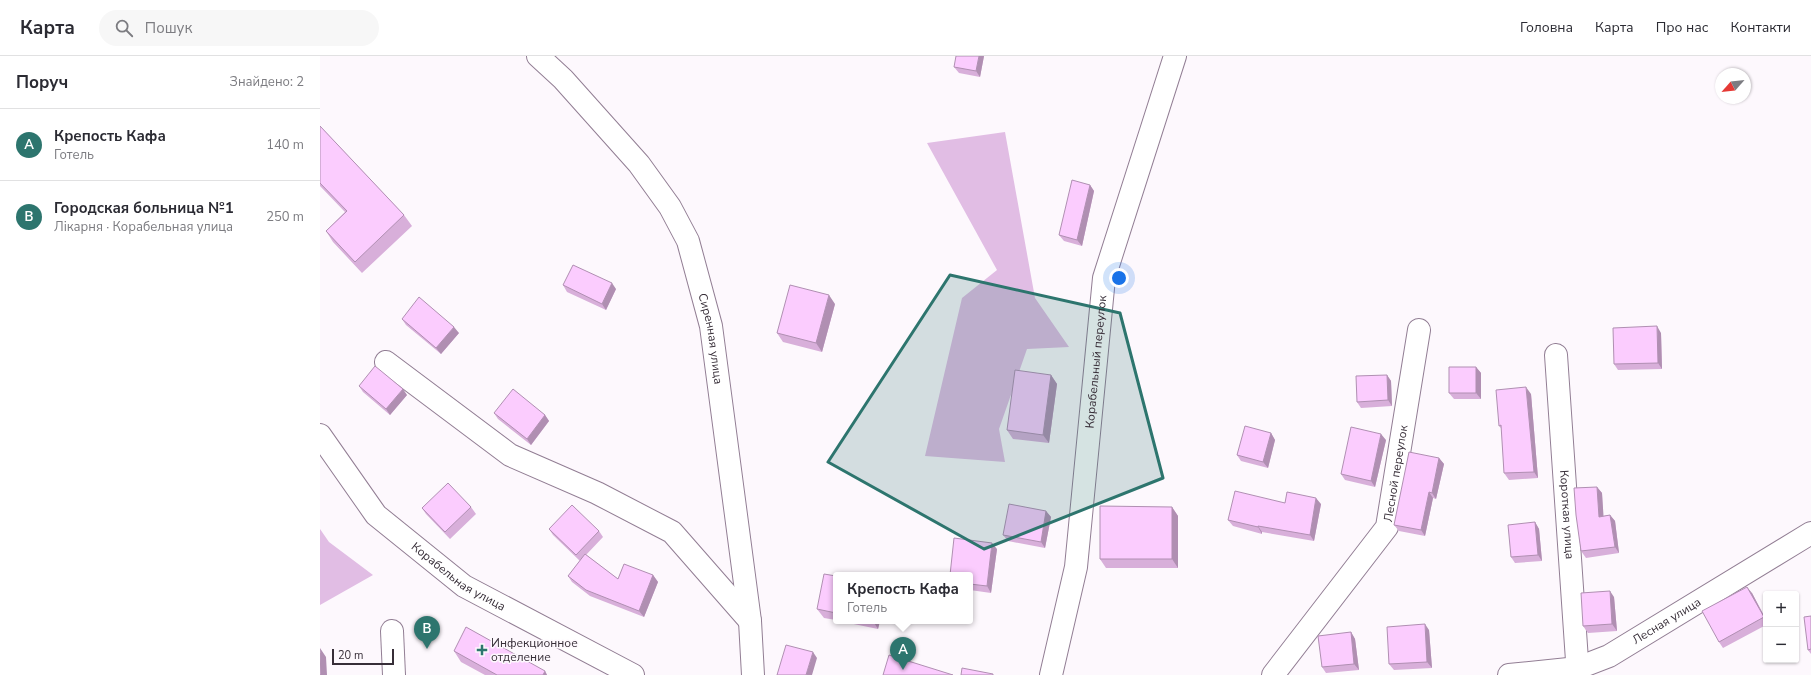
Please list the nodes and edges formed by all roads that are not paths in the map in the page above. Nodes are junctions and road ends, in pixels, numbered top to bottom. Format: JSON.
{"nodes":[{"id":1,"x":538,"y":56,"type":"edge"},
{"id":2,"x":1175,"y":56,"type":"edge"},
{"id":3,"x":1418,"y":330,"type":"dead end"},
{"id":4,"x":1556,"y":355,"type":"dead end"},
{"id":5,"x":386,"y":362,"type":"dead end"},
{"id":6,"x":320,"y":435,"type":"edge"},
{"id":7,"x":1811,"y":532,"type":"edge"},
{"id":8,"x":750,"y":621,"type":"junction"},
{"id":9,"x":392,"y":631,"type":"dead end"},
{"id":10,"x":1578,"y":671,"type":"edge"},
{"id":11,"x":394,"y":675,"type":"edge"},
{"id":12,"x":633,"y":675,"type":"edge"},
{"id":13,"x":753,"y":675,"type":"edge"},
{"id":14,"x":1051,"y":675,"type":"edge"},
{"id":15,"x":1273,"y":675,"type":"edge"},
{"id":16,"x":1509,"y":675,"type":"edge"}],
"edges":[{"from":1,"to":8,"type":"street","name":"Сиренная улица"},
{"from":2,"to":14,"type":"street","name":"Корабельный переулок"},
{"from":3,"to":15,"type":"street","name":"Лесной переулок"},
{"from":4,"to":10,"type":"street","name":"Короткая улица"},
{"from":5,"to":8,"type":"street"},
{"from":6,"to":12,"type":"street","name":"Корабельная улица"},
{"from":7,"to":10,"type":"street","name":"Лесная улица"},
{"from":8,"to":13,"type":"street","name":"Сиренная улица"},
{"from":9,"to":11,"type":"street"},
{"from":10,"to":16,"type":"street","name":"Лесная улица"}]}
